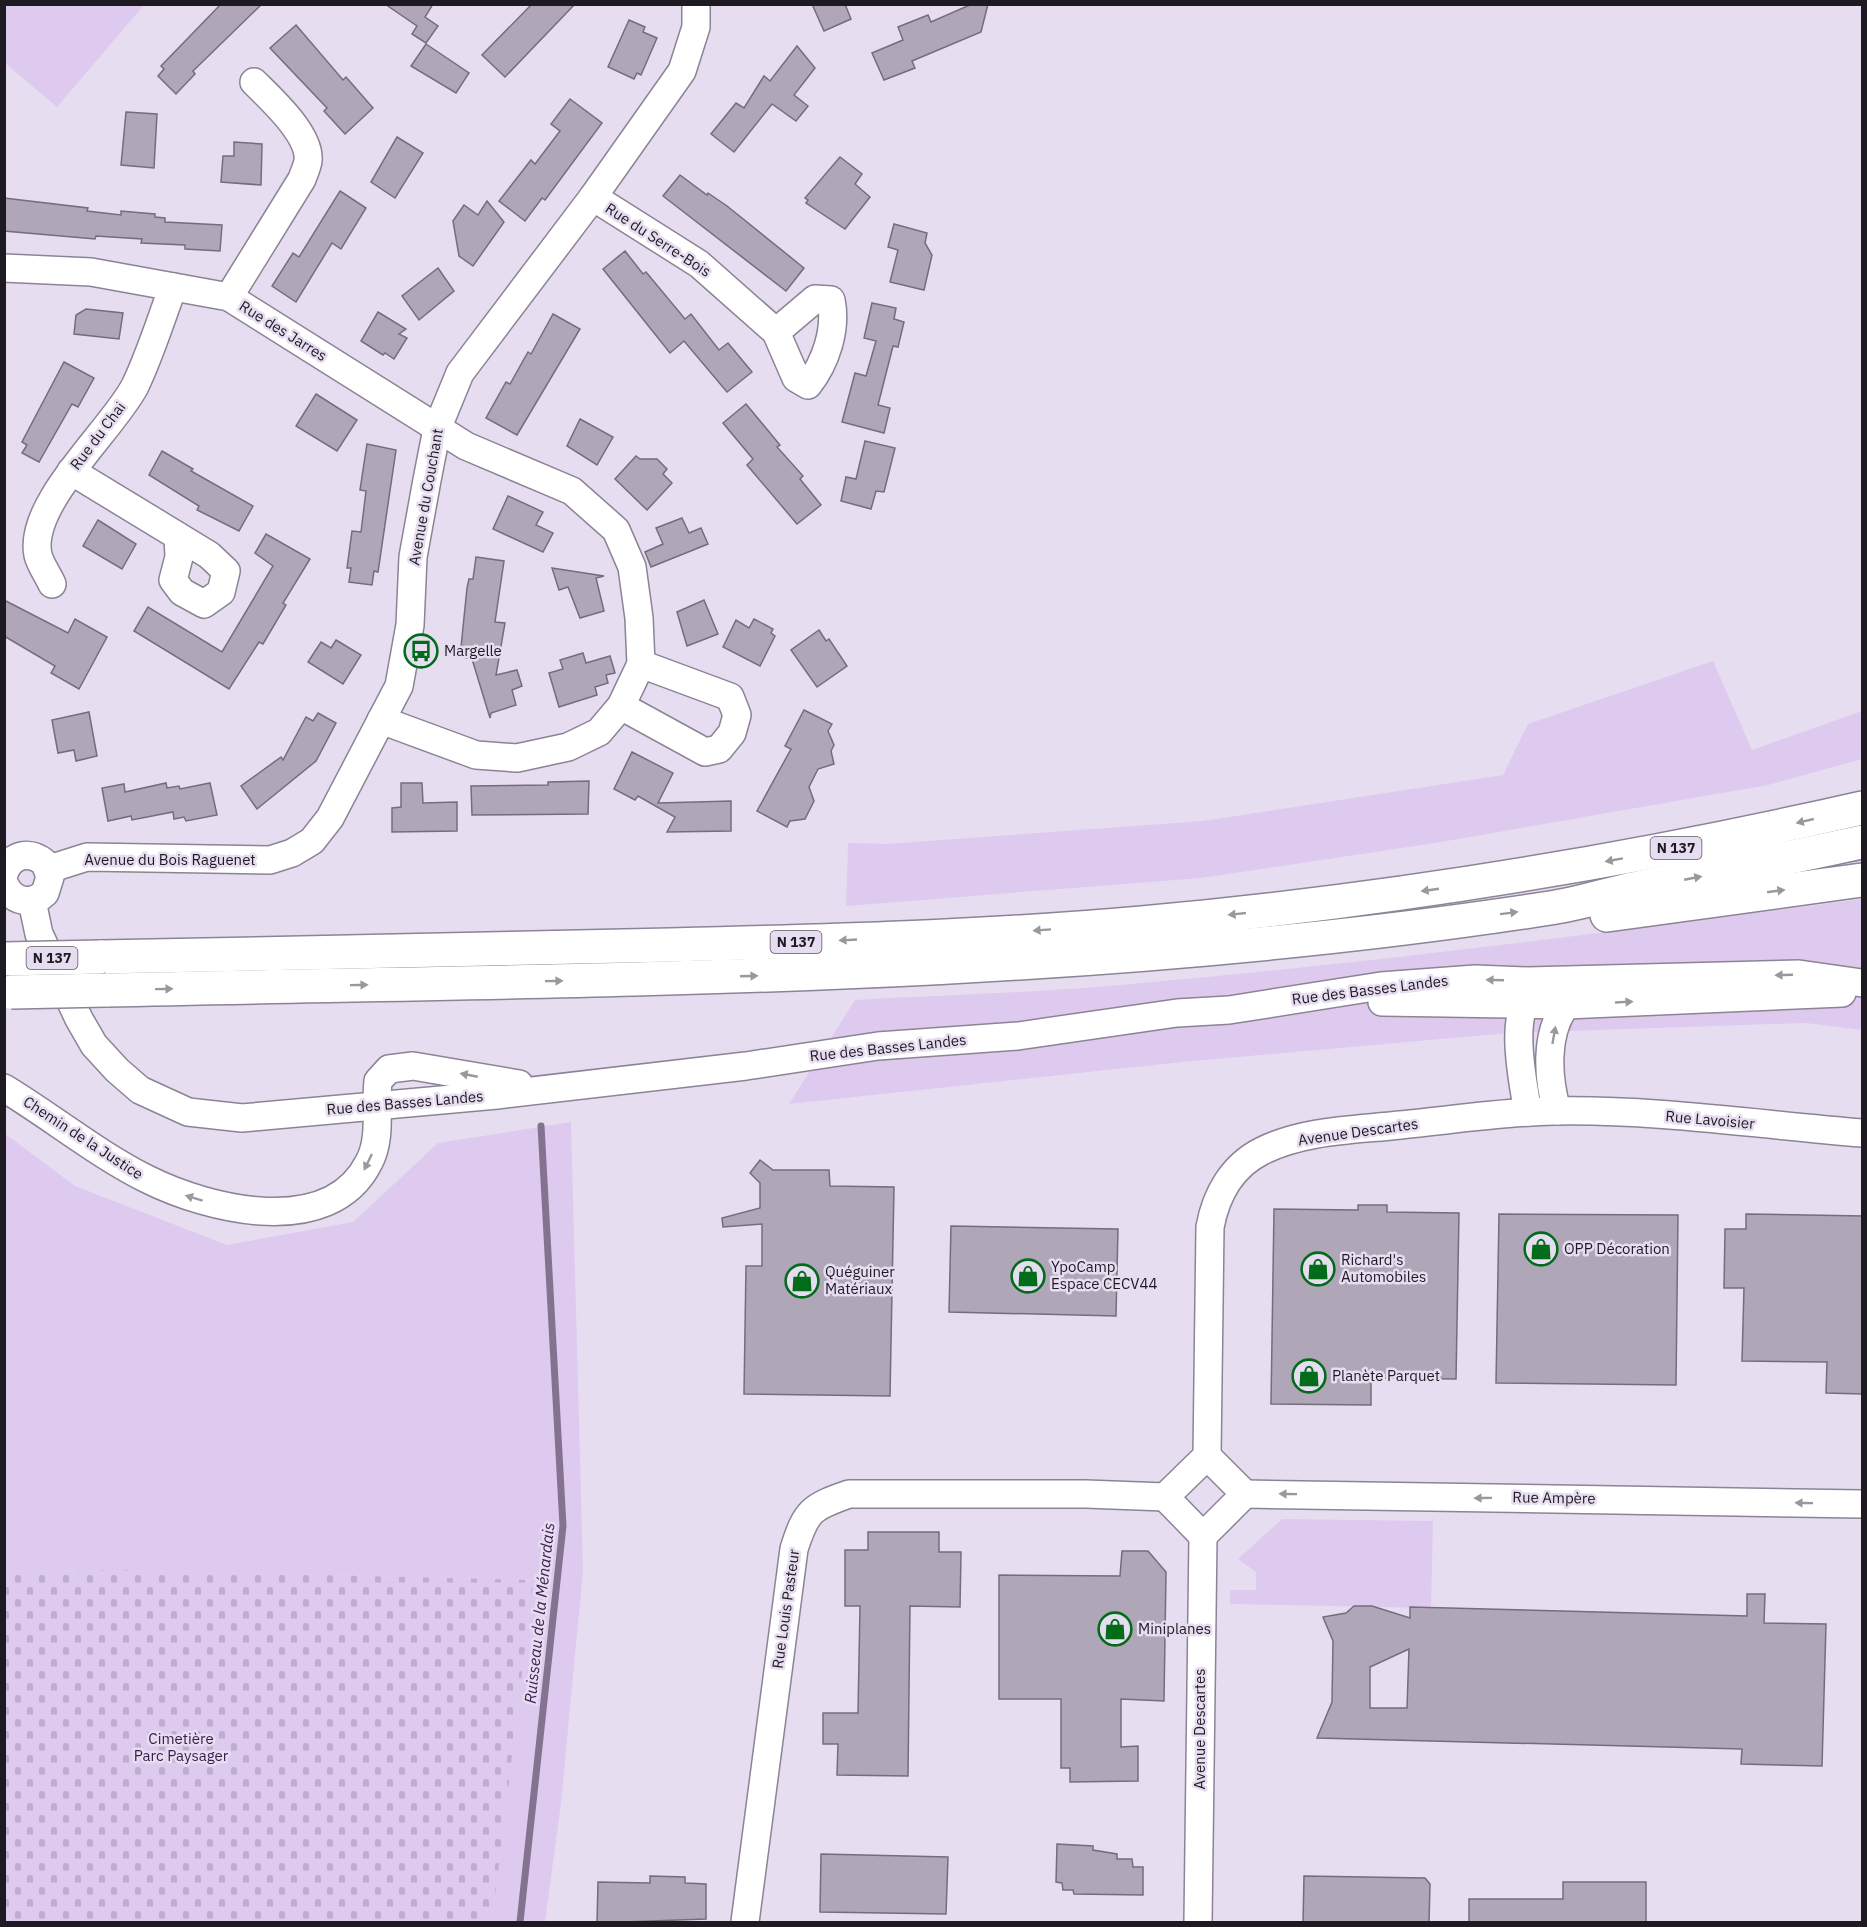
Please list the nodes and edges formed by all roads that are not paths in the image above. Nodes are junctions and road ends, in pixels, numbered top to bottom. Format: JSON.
{"nodes":[{"id":1,"x":696,"y":4,"type":"edge"},
{"id":2,"x":254,"y":82,"type":"dead end"},
{"id":3,"x":593,"y":197,"type":"junction"},
{"id":4,"x":4,"y":268,"type":"edge"},
{"id":5,"x":173,"y":287,"type":"junction"},
{"id":6,"x":229,"y":297,"type":"junction"},
{"id":7,"x":776,"y":332,"type":"dead end"},
{"id":8,"x":437,"y":429,"type":"junction"},
{"id":9,"x":71,"y":471,"type":"junction"},
{"id":10,"x":178,"y":537,"type":"dead end"},
{"id":11,"x":52,"y":584,"type":"dead end"},
{"id":12,"x":641,"y":664,"type":"junction"},
{"id":13,"x":621,"y":706,"type":"junction"},
{"id":14,"x":381,"y":720,"type":"junction"},
{"id":15,"x":1863,"y":808,"type":"edge"},
{"id":16,"x":1863,"y":842,"type":"edge"},
{"id":17,"x":292,"y":853,"type":"joint"},
{"id":18,"x":6,"y":869,"type":"edge"},
{"id":19,"x":49,"y":869,"type":"junction"},
{"id":20,"x":1863,"y":880,"type":"edge"},
{"id":21,"x":32,"y":901,"type":"junction"},
{"id":22,"x":1553,"y":907,"type":"junction"},
{"id":23,"x":4,"y":959,"type":"edge"},
{"id":24,"x":1616,"y":979,"type":"junction"},
{"id":25,"x":1863,"y":983,"type":"edge"},
{"id":26,"x":8,"y":992,"type":"edge"},
{"id":27,"x":1863,"y":992,"type":"edge"},
{"id":28,"x":1270,"y":1002,"type":"junction"},
{"id":29,"x":1522,"y":1005,"type":"junction"},
{"id":30,"x":1566,"y":1005,"type":"junction"},
{"id":31,"x":4,"y":1088,"type":"edge"},
{"id":32,"x":548,"y":1089,"type":"junction"},
{"id":33,"x":377,"y":1106,"type":"junction"},
{"id":34,"x":1557,"y":1111,"type":"junction"},
{"id":35,"x":1528,"y":1112,"type":"junction"},
{"id":36,"x":1863,"y":1133,"type":"edge"},
{"id":37,"x":1207,"y":1456,"type":"junction"},
{"id":38,"x":1245,"y":1494,"type":"junction"},
{"id":39,"x":1165,"y":1497,"type":"junction"},
{"id":40,"x":1863,"y":1504,"type":"edge"},
{"id":41,"x":1203,"y":1536,"type":"junction"},
{"id":42,"x":745,"y":1923,"type":"edge"},
{"id":43,"x":1198,"y":1923,"type":"edge"}],
"edges":[{"from":1,"to":3,"type":"street","name":"Avenue du Couchant"},
{"from":2,"to":6,"type":"street"},
{"from":3,"to":7,"type":"street","name":"Rue du Serre-Bois"},
{"from":3,"to":8,"type":"street","name":"Avenue du Couchant"},
{"from":4,"to":5,"type":"street","name":"Rue des Jarres"},
{"from":5,"to":6,"type":"street","name":"Rue des Jarres"},
{"from":5,"to":9,"type":"street","name":"Rue du Chai"},
{"from":6,"to":8,"type":"street","name":"Rue des Jarres"},
{"from":8,"to":12,"type":"street","name":"Rue des Jarres"},
{"from":8,"to":14,"type":"street","name":"Avenue du Couchant"},
{"from":9,"to":10,"type":"street"},
{"from":9,"to":11,"type":"street","name":"Rue du Chai"},
{"from":12,"to":13,"type":"street"},
{"from":12,"to":13,"type":"street"},
{"from":13,"to":14,"type":"street"},
{"from":14,"to":17,"type":"street","name":"Avenue du Couchant"},
{"from":15,"to":23,"type":"highway","number":"N 137","one_way":true,"bridge":true},
{"from":22,"to":16,"type":"highway","number":"N 137","one_way":true},
{"from":17,"to":19,"type":"street","name":"Avenue du Bois Raguenet"},
{"from":18,"to":19,"type":"street"},
{"from":18,"to":21,"type":"street"},
{"from":19,"to":21,"type":"street"},
{"from":22,"to":20,"type":"highway","one_way":true},
{"from":21,"to":33,"type":"street","name":"Rue des Basses Landes"},
{"from":26,"to":22,"type":"highway","number":"N 137","one_way":true,"bridge":true},
{"from":25,"to":24,"type":"street","name":"Rue des Basses Landes","one_way":true},
{"from":24,"to":28,"type":"street","name":"Rue des Basses Landes","one_way":true},
{"from":24,"to":29,"type":"street"},
{"from":30,"to":27,"type":"street","one_way":true},
{"from":28,"to":29,"type":"street"},
{"from":28,"to":32,"type":"street","name":"Rue des Basses Landes"},
{"from":29,"to":30,"type":"street"},
{"from":29,"to":35,"type":"street"},
{"from":34,"to":30,"type":"street","one_way":true},
{"from":33,"to":31,"type":"street","name":"Chemin de la Justice","one_way":true},
{"from":32,"to":33,"type":"street","name":"Rue des Basses Landes"},
{"from":32,"to":33,"type":"street","name":"Chemin de la Justice","one_way":true},
{"from":34,"to":35,"type":"street","name":"Rue Lavoisier"},
{"from":34,"to":36,"type":"street","name":"Rue Lavoisier"},
{"from":35,"to":37,"type":"street","name":"Avenue Descartes"},
{"from":37,"to":38,"type":"street"},
{"from":37,"to":39,"type":"street"},
{"from":40,"to":38,"type":"street","name":"Rue Ampère","one_way":true},
{"from":38,"to":41,"type":"street"},
{"from":39,"to":41,"type":"street"},
{"from":39,"to":42,"type":"street","name":"Rue Louis Pasteur"},
{"from":41,"to":43,"type":"street","name":"Avenue Descartes"}]}
